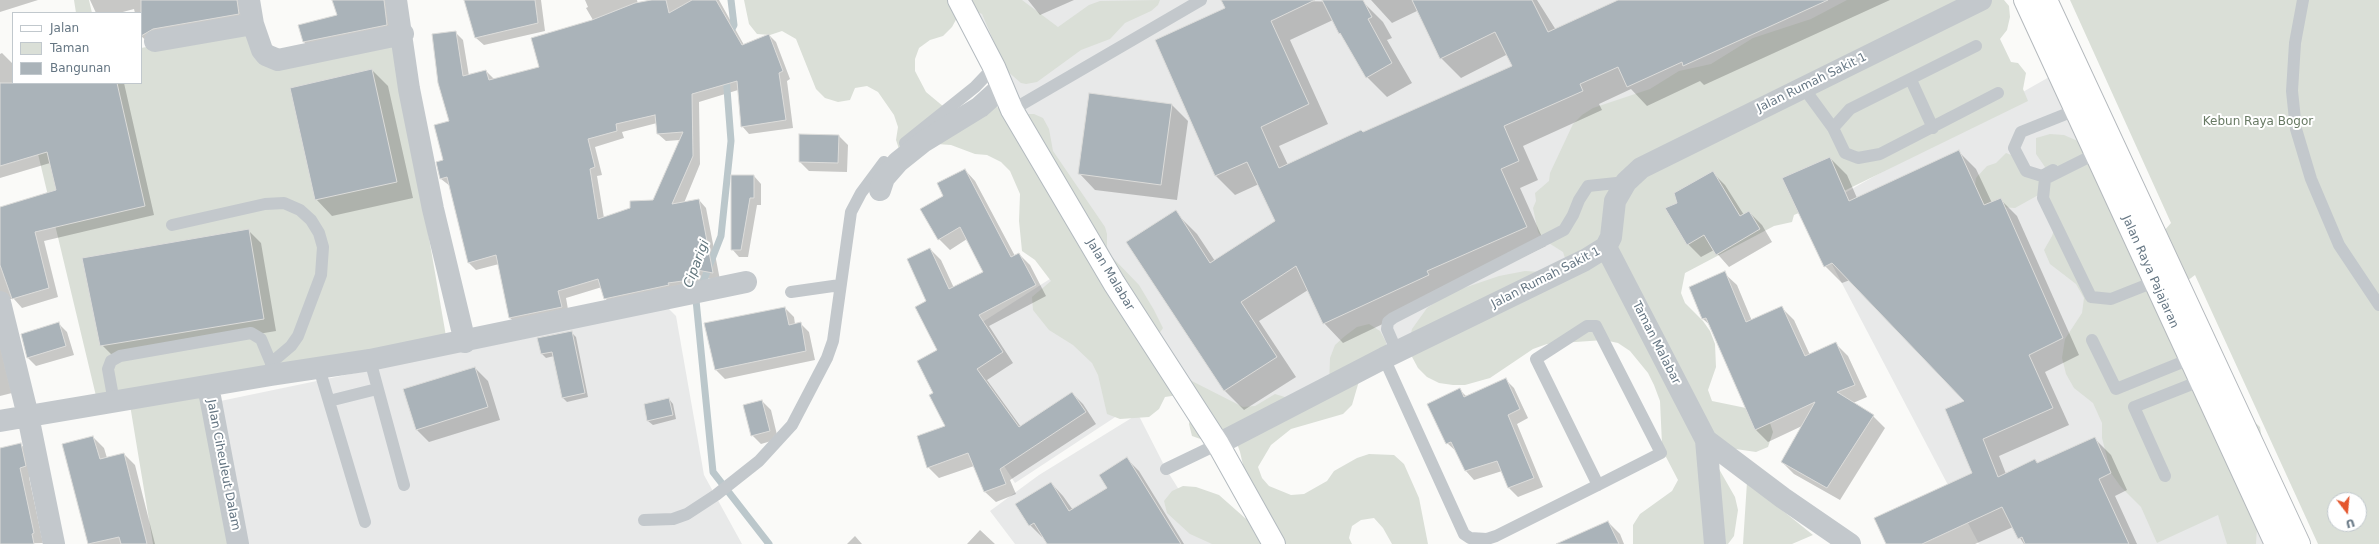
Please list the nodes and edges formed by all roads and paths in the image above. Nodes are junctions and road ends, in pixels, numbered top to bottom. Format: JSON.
{"nodes":[{"id":1,"x":249,"y":0,"type":"edge"},
{"id":2,"x":396,"y":0,"type":"edge"},
{"id":3,"x":958,"y":0,"type":"edge"},
{"id":4,"x":1201,"y":0,"type":"edge"},
{"id":5,"x":1980,"y":0,"type":"edge"},
{"id":6,"x":2025,"y":0,"type":"edge"},
{"id":7,"x":2046,"y":0,"type":"edge"},
{"id":8,"x":2303,"y":0,"type":"edge"},
{"id":9,"x":253,"y":24,"type":"junction"},
{"id":10,"x":403,"y":34,"type":"junction"},
{"id":11,"x":155,"y":41,"type":"dead end"},
{"id":12,"x":1976,"y":46,"type":"dead end"},
{"id":13,"x":994,"y":67,"type":"junction"},
{"id":14,"x":1911,"y":80,"type":"junction"},
{"id":15,"x":1803,"y":87,"type":"junction"},
{"id":16,"x":1001,"y":88,"type":"junction"},
{"id":17,"x":1998,"y":93,"type":"dead end"},
{"id":18,"x":1012,"y":110,"type":"junction"},
{"id":19,"x":2076,"y":110,"type":"junction"},
{"id":20,"x":1833,"y":128,"type":"junction"},
{"id":21,"x":1933,"y":128,"type":"junction"},
{"id":22,"x":2095,"y":151,"type":"junction"},
{"id":23,"x":1626,"y":182,"type":"junction"},
{"id":24,"x":880,"y":190,"type":"dead end"},
{"id":25,"x":172,"y":225,"type":"dead end"},
{"id":26,"x":1606,"y":247,"type":"junction"},
{"id":27,"x":746,"y":282,"type":"dead end"},
{"id":28,"x":2154,"y":282,"type":"junction"},
{"id":29,"x":840,"y":285,"type":"junction"},
{"id":30,"x":791,"y":292,"type":"dead end"},
{"id":31,"x":0,"y":302,"type":"edge"},
{"id":32,"x":2379,"y":305,"type":"edge"},
{"id":33,"x":2092,"y":340,"type":"dead end"},
{"id":34,"x":465,"y":342,"type":"junction"},
{"id":35,"x":1390,"y":355,"type":"junction"},
{"id":36,"x":2190,"y":359,"type":"junction"},
{"id":37,"x":370,"y":360,"type":"junction"},
{"id":38,"x":319,"y":368,"type":"junction"},
{"id":39,"x":271,"y":369,"type":"junction"},
{"id":40,"x":2200,"y":381,"type":"junction"},
{"id":41,"x":208,"y":386,"type":"junction"},
{"id":42,"x":377,"y":389,"type":"junction"},
{"id":43,"x":329,"y":401,"type":"junction"},
{"id":44,"x":114,"y":402,"type":"junction"},
{"id":45,"x":28,"y":416,"type":"junction"},
{"id":46,"x":0,"y":421,"type":"edge"},
{"id":47,"x":1706,"y":440,"type":"junction"},
{"id":48,"x":1218,"y":444,"type":"junction"},
{"id":49,"x":1166,"y":469,"type":"dead end"},
{"id":50,"x":2165,"y":476,"type":"dead end"},
{"id":51,"x":404,"y":485,"type":"dead end"},
{"id":52,"x":1598,"y":485,"type":"junction"},
{"id":53,"x":644,"y":520,"type":"dead end"},
{"id":54,"x":365,"y":522,"type":"dead end"},
{"id":55,"x":54,"y":544,"type":"edge"},
{"id":56,"x":238,"y":544,"type":"edge"},
{"id":57,"x":1274,"y":544,"type":"edge"},
{"id":58,"x":1715,"y":544,"type":"edge"},
{"id":59,"x":1847,"y":544,"type":"edge"},
{"id":60,"x":2276,"y":544,"type":"edge"},
{"id":61,"x":2299,"y":544,"type":"edge"}],
"edges":[{"from":1,"to":9,"type":"street"},
{"from":2,"to":10,"type":"street"},
{"from":3,"to":13,"type":"main road","name":"Jalan Malabar"},
{"from":4,"to":18,"type":"lane"},
{"from":5,"to":15,"type":"street","name":"Jalan Rumah Sakit 1"},
{"from":6,"to":19,"type":"main road","name":"Jalan Raya Pajajaran"},
{"from":7,"to":61,"type":"main road"},
{"from":8,"to":32,"type":"lane"},
{"from":9,"to":10,"type":"street"},
{"from":9,"to":11,"type":"street"},
{"from":10,"to":34,"type":"street"},
{"from":12,"to":14,"type":"lane"},
{"from":13,"to":16,"type":"main road","name":"Jalan Malabar"},
{"from":13,"to":29,"type":"lane"},
{"from":14,"to":20,"type":"lane"},
{"from":14,"to":21,"type":"lane"},
{"from":15,"to":20,"type":"lane"},
{"from":15,"to":23,"type":"street","name":"Jalan Rumah Sakit 1"},
{"from":16,"to":18,"type":"main road","name":"Jalan Malabar"},
{"from":16,"to":24,"type":"street"},
{"from":17,"to":21,"type":"lane"},
{"from":18,"to":48,"type":"main road","name":"Jalan Malabar"},
{"from":19,"to":22,"type":"main road","name":"Jalan Raya Pajajaran"},
{"from":19,"to":22,"type":"lane"},
{"from":20,"to":21,"type":"lane"},
{"from":22,"to":28,"type":"main road","name":"Jalan Raya Pajajaran"},
{"from":22,"to":28,"type":"lane"},
{"from":23,"to":26,"type":"street","name":"Jalan Rumah Sakit 1"},
{"from":23,"to":35,"type":"lane"},
{"from":25,"to":39,"type":"lane"},
{"from":26,"to":35,"type":"street","name":"Jalan Rumah Sakit 1"},
{"from":26,"to":47,"type":"street","name":"Taman Malabar"},
{"from":27,"to":34,"type":"street"},
{"from":28,"to":36,"type":"main road","name":"Jalan Raya Pajajaran"},
{"from":29,"to":30,"type":"lane"},
{"from":29,"to":53,"type":"lane"},
{"from":31,"to":45,"type":"street"},
{"from":33,"to":36,"type":"lane"},
{"from":34,"to":37,"type":"street"},
{"from":35,"to":48,"type":"street","name":"Jalan Rumah Sakit 1"},
{"from":35,"to":52,"type":"lane"},
{"from":36,"to":40,"type":"main road","name":"Jalan Raya Pajajaran"},
{"from":37,"to":38,"type":"street"},
{"from":37,"to":42,"type":"lane"},
{"from":38,"to":39,"type":"street"},
{"from":38,"to":43,"type":"lane"},
{"from":39,"to":41,"type":"street"},
{"from":39,"to":44,"type":"lane"},
{"from":40,"to":50,"type":"lane"},
{"from":40,"to":60,"type":"main road","name":"Jalan Raya Pajajaran"},
{"from":41,"to":44,"type":"street"},
{"from":41,"to":56,"type":"street","name":"Jalan Ciheuleut Dalam"},
{"from":42,"to":43,"type":"lane"},
{"from":42,"to":51,"type":"lane"},
{"from":43,"to":54,"type":"lane"},
{"from":44,"to":45,"type":"street"},
{"from":45,"to":46,"type":"street"},
{"from":45,"to":55,"type":"street"},
{"from":47,"to":58,"type":"street","name":"Taman Malabar"},
{"from":47,"to":59,"type":"street","name":"Taman Malabar"},
{"from":48,"to":49,"type":"lane"},
{"from":48,"to":57,"type":"main road","name":"Jalan Malabar"},
{"from":52,"to":52,"type":"lane"}]}
